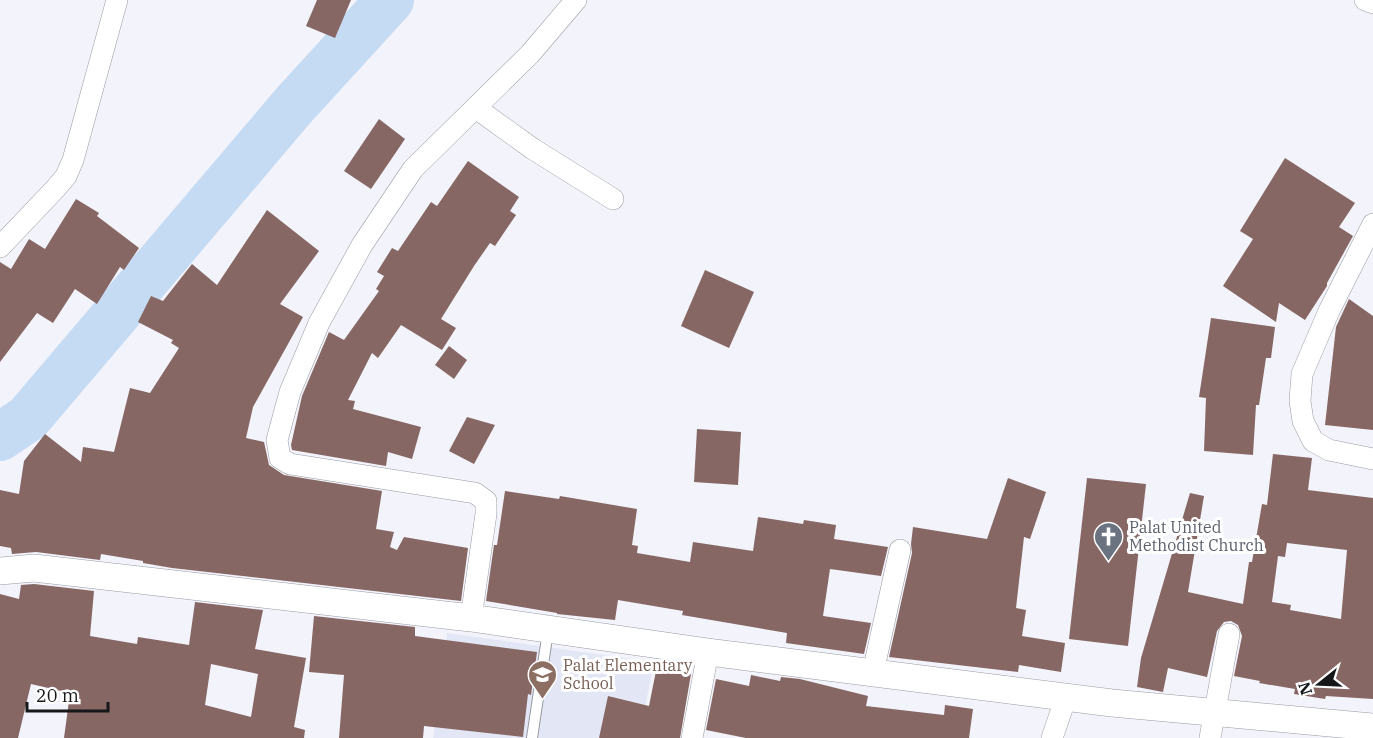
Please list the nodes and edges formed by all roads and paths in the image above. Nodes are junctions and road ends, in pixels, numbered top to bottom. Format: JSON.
{"nodes":[{"id":1,"x":117,"y":0,"type":"edge"},
{"id":2,"x":576,"y":0,"type":"edge"},
{"id":3,"x":1365,"y":0,"type":"edge"},
{"id":4,"x":1373,"y":3,"type":"edge"},
{"id":5,"x":476,"y":108,"type":"junction"},
{"id":6,"x":613,"y":199,"type":"dead end"},
{"id":7,"x":1373,"y":224,"type":"edge"},
{"id":8,"x":0,"y":247,"type":"edge"},
{"id":9,"x":1373,"y":459,"type":"edge"},
{"id":10,"x":900,"y":550,"type":"dead end"},
{"id":11,"x":0,"y":571,"type":"edge"},
{"id":12,"x":471,"y":618,"type":"junction"},
{"id":13,"x":548,"y":631,"type":"junction"},
{"id":14,"x":1229,"y":634,"type":"dead end"},
{"id":15,"x":708,"y":652,"type":"junction"},
{"id":16,"x":873,"y":672,"type":"junction"},
{"id":17,"x":1066,"y":697,"type":"junction"},
{"id":18,"x":1213,"y":726,"type":"edge"},
{"id":19,"x":1373,"y":727,"type":"edge"},
{"id":20,"x":532,"y":738,"type":"edge"},
{"id":21,"x":692,"y":738,"type":"edge"},
{"id":22,"x":1052,"y":738,"type":"edge"}],
"edges":[{"from":1,"to":8,"type":"street"},
{"from":2,"to":5,"type":"street"},
{"from":3,"to":4,"type":"street"},
{"from":5,"to":6,"type":"street"},
{"from":5,"to":12,"type":"street"},
{"from":7,"to":9,"type":"street"},
{"from":10,"to":16,"type":"street"},
{"from":11,"to":12,"type":"street"},
{"from":12,"to":13,"type":"street"},
{"from":13,"to":15,"type":"street"},
{"from":13,"to":20,"type":"lane"},
{"from":14,"to":18,"type":"street"},
{"from":15,"to":16,"type":"street"},
{"from":15,"to":21,"type":"street"},
{"from":16,"to":17,"type":"street"},
{"from":17,"to":18,"type":"street"},
{"from":17,"to":22,"type":"street"},
{"from":18,"to":19,"type":"street"}]}
